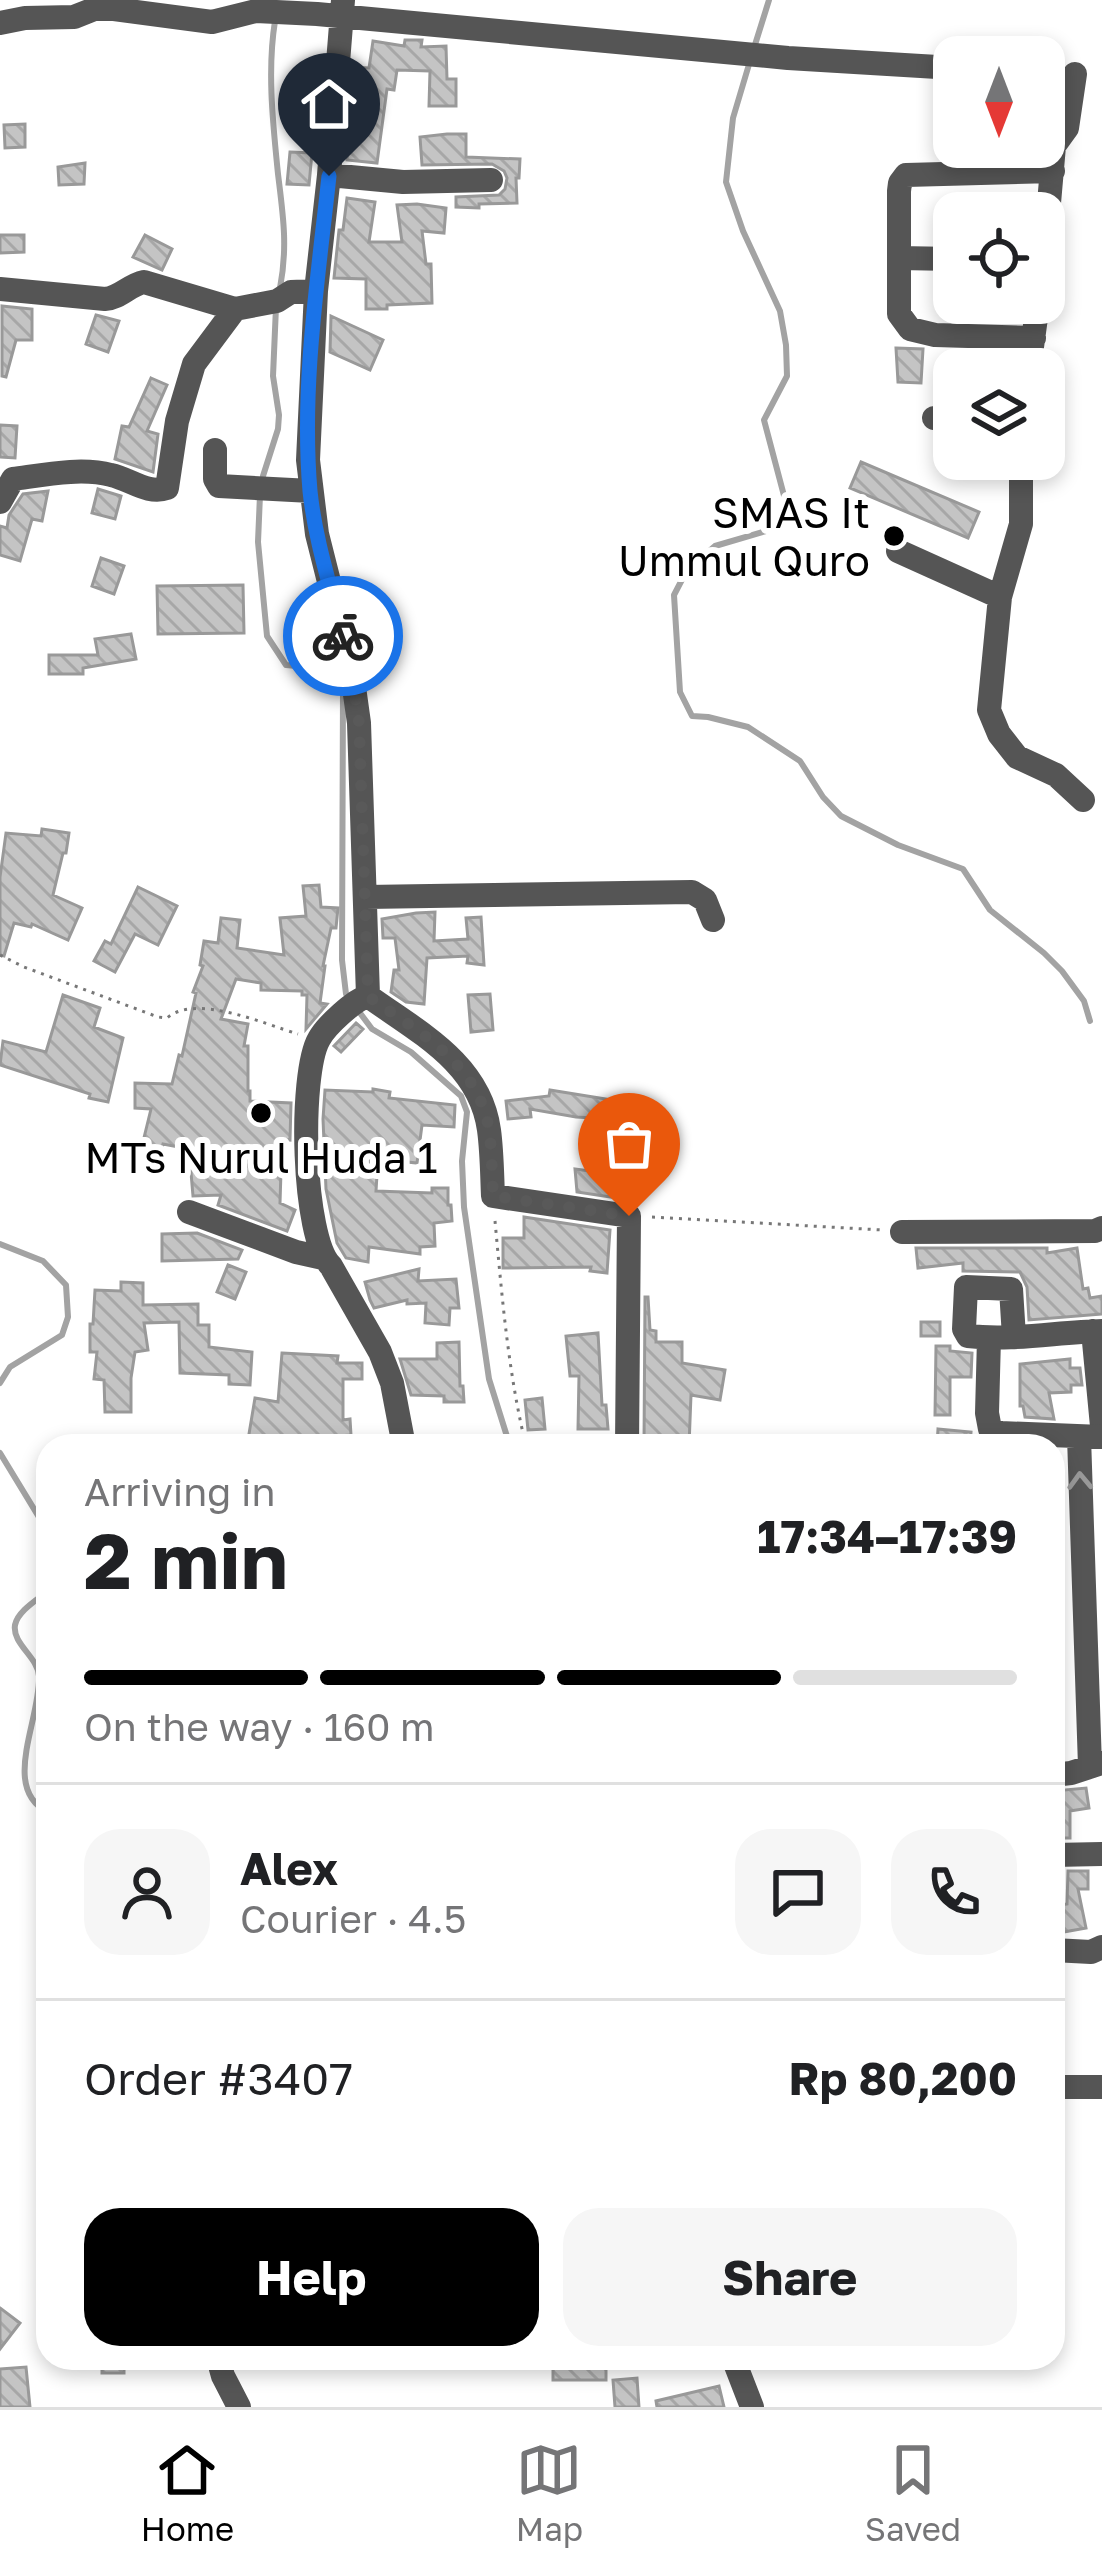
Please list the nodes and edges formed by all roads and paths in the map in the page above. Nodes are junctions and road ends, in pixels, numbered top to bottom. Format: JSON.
{"nodes":[{"id":1,"x":334,"y":10,"type":"edge"},
{"id":2,"x":0,"y":23,"type":"edge"},
{"id":3,"x":933,"y":67,"type":"edge"},
{"id":4,"x":1065,"y":74,"type":"edge"},
{"id":5,"x":1076,"y":74,"type":"junction"},
{"id":6,"x":1102,"y":74,"type":"edge"},
{"id":7,"x":1065,"y":130,"type":"edge"},
{"id":8,"x":965,"y":168,"type":"edge"},
{"id":9,"x":329,"y":176,"type":"junction"},
{"id":10,"x":491,"y":180,"type":"dead end"},
{"id":11,"x":899,"y":259,"type":"junction"},
{"id":12,"x":933,"y":259,"type":"edge"},
{"id":13,"x":0,"y":289,"type":"edge"},
{"id":14,"x":295,"y":294,"type":"junction"},
{"id":15,"x":236,"y":308,"type":"junction"},
{"id":16,"x":1036,"y":324,"type":"edge"},
{"id":17,"x":1034,"y":338,"type":"junction"},
{"id":18,"x":1032,"y":348,"type":"edge"},
{"id":19,"x":215,"y":450,"type":"dead end"},
{"id":20,"x":1021,"y":480,"type":"edge"},
{"id":21,"x":310,"y":491,"type":"junction"},
{"id":22,"x":0,"y":502,"type":"edge"},
{"id":23,"x":898,"y":551,"type":"dead end"},
{"id":24,"x":1000,"y":597,"type":"junction"},
{"id":25,"x":1083,"y":800,"type":"dead end"},
{"id":26,"x":366,"y":897,"type":"junction"},
{"id":27,"x":713,"y":920,"type":"dead end"},
{"id":28,"x":0,"y":955,"type":"edge"},
{"id":29,"x":355,"y":1004,"type":"junction"},
{"id":30,"x":318,"y":1040,"type":"junction"},
{"id":31,"x":493,"y":1196,"type":"junction"},
{"id":32,"x":190,"y":1212,"type":"dead end"},
{"id":33,"x":629,"y":1216,"type":"junction"},
{"id":34,"x":1102,"y":1228,"type":"edge"},
{"id":35,"x":902,"y":1232,"type":"joint"},
{"id":36,"x":323,"y":1258,"type":"junction"},
{"id":37,"x":1098,"y":1331,"type":"edge"},
{"id":38,"x":402,"y":1434,"type":"edge"},
{"id":39,"x":523,"y":1434,"type":"edge"},
{"id":40,"x":627,"y":1434,"type":"edge"},
{"id":41,"x":1094,"y":1434,"type":"edge"},
{"id":42,"x":1093,"y":1603,"type":"edge"},
{"id":43,"x":1096,"y":1764,"type":"edge"},
{"id":44,"x":1065,"y":1774,"type":"edge"},
{"id":45,"x":1102,"y":1854,"type":"edge"},
{"id":46,"x":1065,"y":1855,"type":"edge"},
{"id":47,"x":1102,"y":1947,"type":"edge"},
{"id":48,"x":1065,"y":1951,"type":"edge"},
{"id":49,"x":1065,"y":2087,"type":"edge"},
{"id":50,"x":1102,"y":2087,"type":"edge"},
{"id":51,"x":221,"y":2370,"type":"edge"},
{"id":52,"x":738,"y":2370,"type":"edge"},
{"id":53,"x":239,"y":2407,"type":"edge"},
{"id":54,"x":752,"y":2407,"type":"edge"}],
"edges":[{"from":1,"to":2,"type":"street"},
{"from":1,"to":3,"type":"street"},
{"from":1,"to":9,"type":"street"},
{"from":4,"to":5,"type":"street"},
{"from":5,"to":6,"type":"street"},
{"from":5,"to":7,"type":"street"},
{"from":8,"to":11,"type":"street"},
{"from":9,"to":10,"type":"street"},
{"from":9,"to":14,"type":"street"},
{"from":11,"to":12,"type":"street"},
{"from":11,"to":17,"type":"street"},
{"from":13,"to":15,"type":"street"},
{"from":14,"to":15,"type":"street"},
{"from":14,"to":21,"type":"street"},
{"from":15,"to":22,"type":"street"},
{"from":16,"to":17,"type":"street"},
{"from":17,"to":18,"type":"street"},
{"from":19,"to":21,"type":"street"},
{"from":20,"to":24,"type":"street"},
{"from":21,"to":26,"type":"street"},
{"from":23,"to":24,"type":"street"},
{"from":24,"to":25,"type":"street"},
{"from":26,"to":27,"type":"street"},
{"from":26,"to":29,"type":"street"},
{"from":28,"to":30,"type":"path"},
{"from":29,"to":30,"type":"street"},
{"from":29,"to":31,"type":"street"},
{"from":30,"to":36,"type":"street"},
{"from":31,"to":33,"type":"street"},
{"from":31,"to":39,"type":"path"},
{"from":32,"to":36,"type":"street"},
{"from":33,"to":35,"type":"path"},
{"from":33,"to":40,"type":"street"},
{"from":34,"to":35,"type":"street"},
{"from":36,"to":38,"type":"street"},
{"from":37,"to":41,"type":"street"},
{"from":37,"to":41,"type":"street"},
{"from":42,"to":41,"type":"street","one_way":true},
{"from":42,"to":43,"type":"street"},
{"from":43,"to":44,"type":"street"},
{"from":45,"to":46,"type":"street"},
{"from":47,"to":48,"type":"street"},
{"from":49,"to":50,"type":"street"},
{"from":51,"to":53,"type":"street"},
{"from":52,"to":54,"type":"street"}]}
